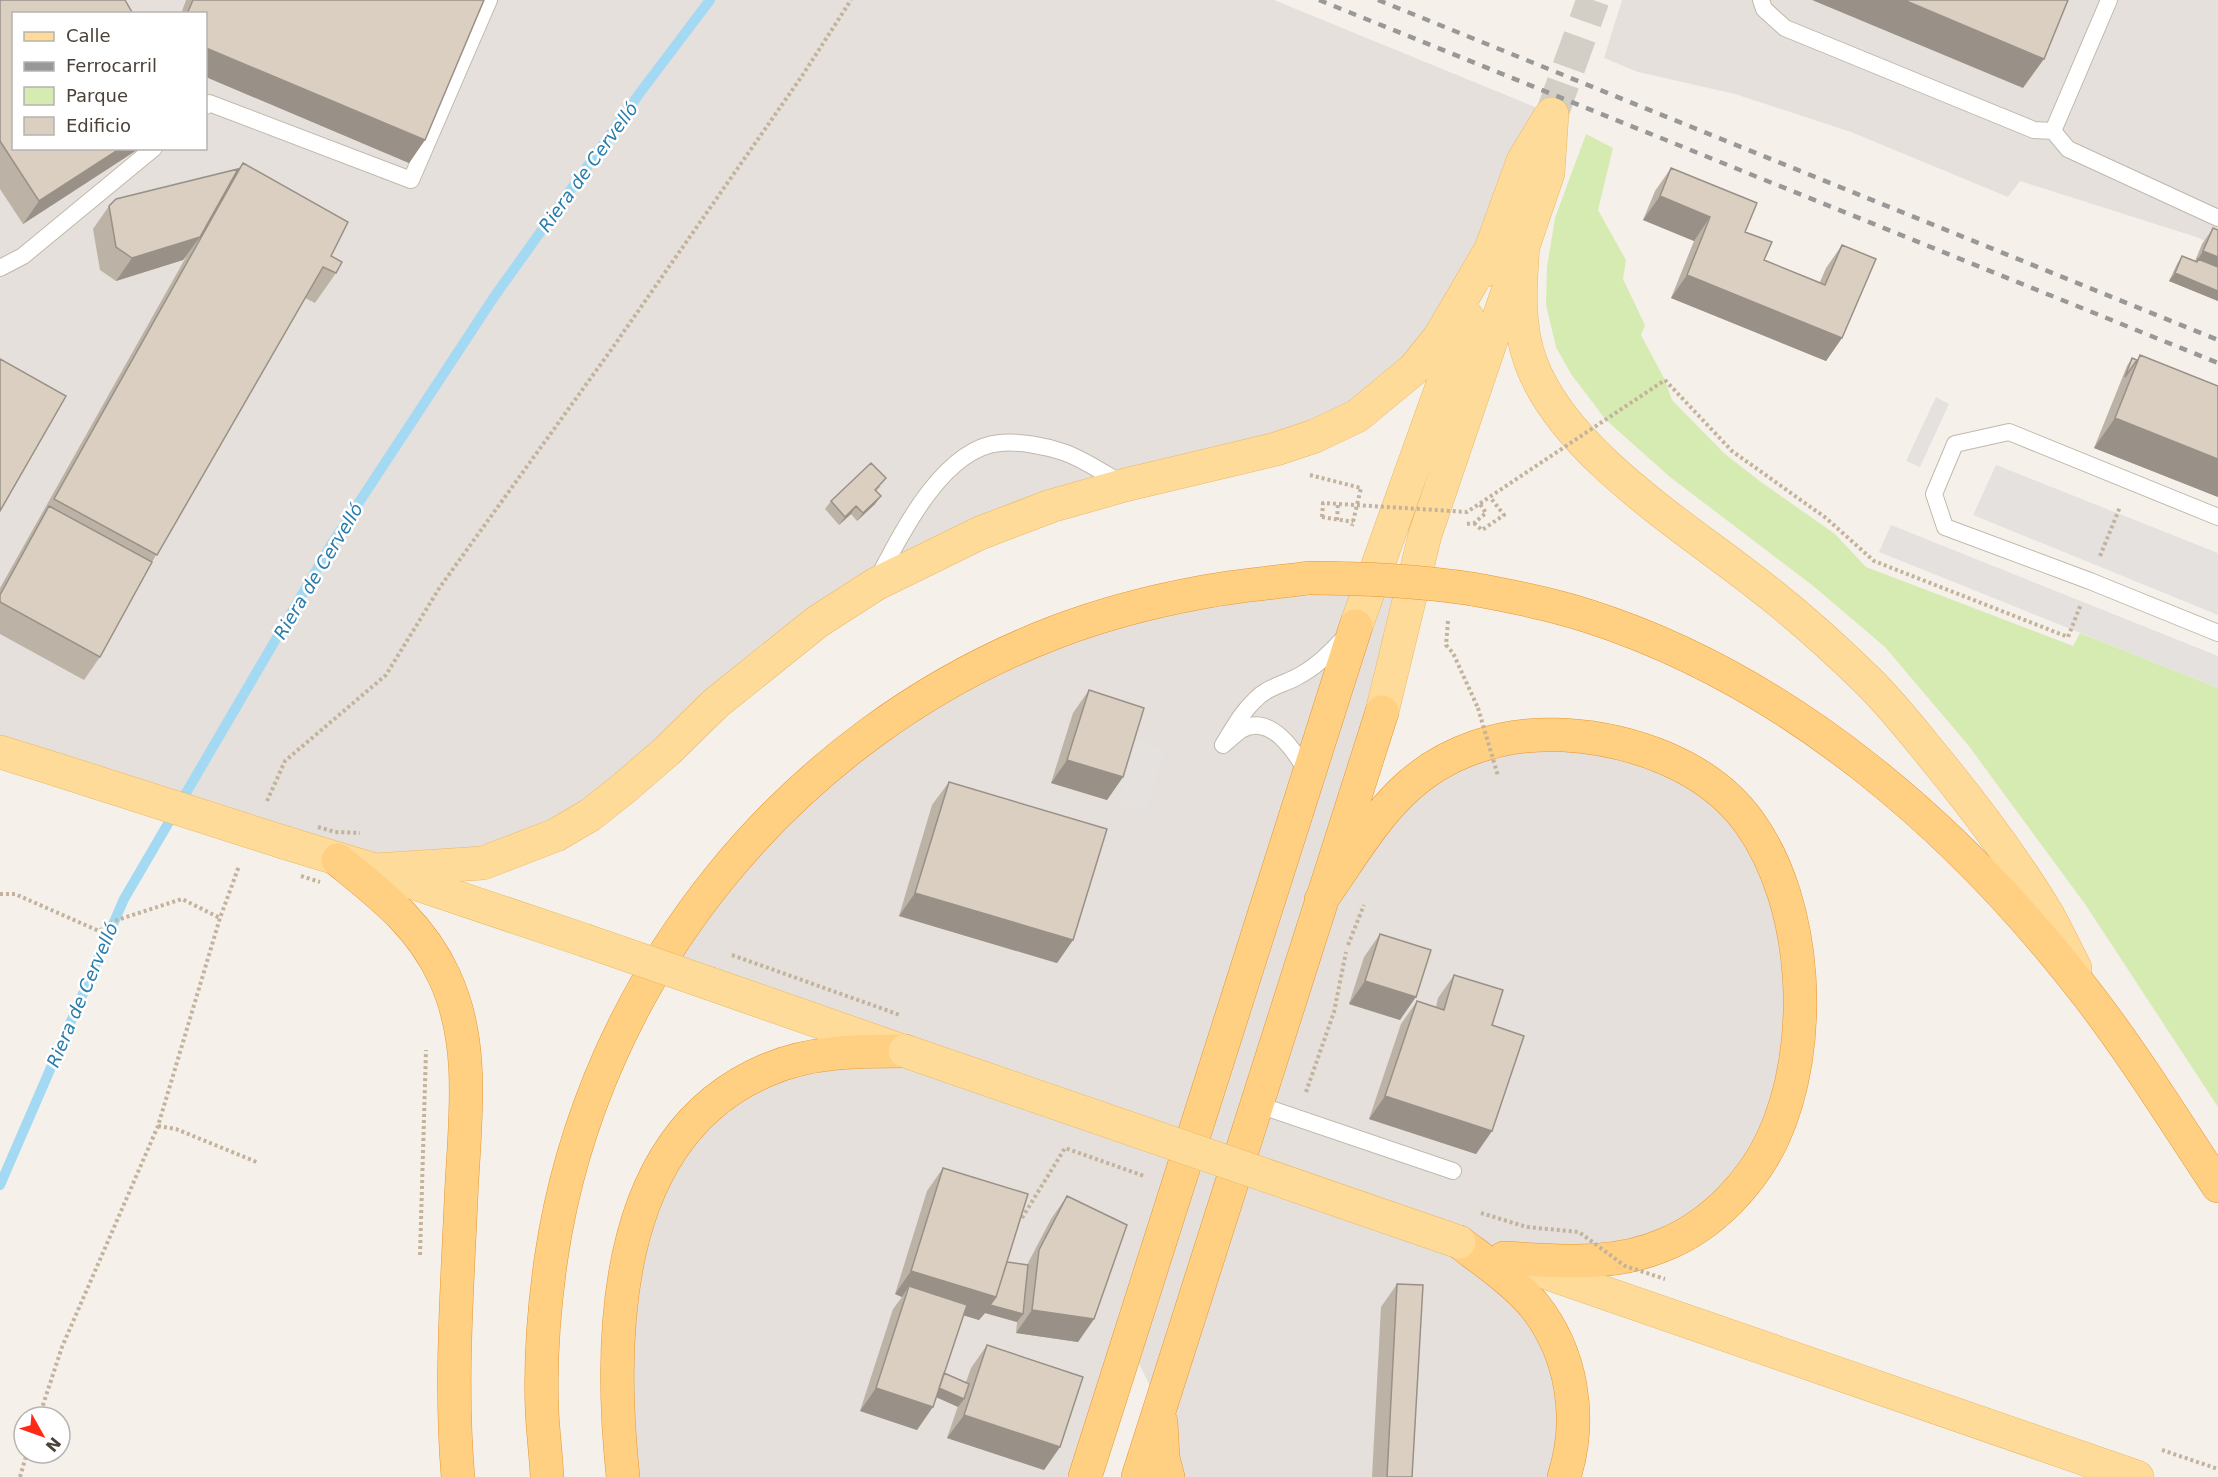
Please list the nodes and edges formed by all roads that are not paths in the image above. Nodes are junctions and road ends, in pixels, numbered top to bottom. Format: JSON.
{"nodes":[{"id":1,"x":489,"y":0,"type":"edge"},
{"id":2,"x":1761,"y":0,"type":"edge"},
{"id":3,"x":2109,"y":0,"type":"edge"},
{"id":4,"x":207,"y":105,"type":"edge"},
{"id":5,"x":2053,"y":130,"type":"junction"},
{"id":6,"x":152,"y":150,"type":"edge"},
{"id":7,"x":2218,"y":218,"type":"edge"},
{"id":8,"x":1523,"y":246,"type":"junction"},
{"id":9,"x":1490,"y":251,"type":"junction"},
{"id":10,"x":0,"y":268,"type":"edge"},
{"id":11,"x":1125,"y":485,"type":"junction"},
{"id":12,"x":2218,"y":517,"type":"edge"},
{"id":13,"x":876,"y":584,"type":"junction"},
{"id":14,"x":1356,"y":626,"type":"junction"},
{"id":15,"x":2218,"y":633,"type":"edge"},
{"id":16,"x":1382,"y":712,"type":"joint"},
{"id":17,"x":0,"y":752,"type":"edge"},
{"id":18,"x":1309,"y":775,"type":"junction"},
{"id":19,"x":375,"y":870,"type":"junction"},
{"id":20,"x":329,"y":876,"type":"junction"},
{"id":21,"x":1322,"y":900,"type":"junction"},
{"id":22,"x":2090,"y":999,"type":"junction"},
{"id":23,"x":905,"y":1051,"type":"junction"},
{"id":24,"x":1256,"y":1104,"type":"junction"},
{"id":25,"x":1453,"y":1171,"type":"dead end"},
{"id":26,"x":2218,"y":1186,"type":"edge"},
{"id":27,"x":1459,"y":1242,"type":"junction"},
{"id":28,"x":1504,"y":1258,"type":"junction"},
{"id":29,"x":1160,"y":1406,"type":"junction"},
{"id":30,"x":458,"y":1477,"type":"edge"},
{"id":31,"x":548,"y":1477,"type":"edge"},
{"id":32,"x":623,"y":1477,"type":"edge"},
{"id":33,"x":1085,"y":1477,"type":"edge"},
{"id":34,"x":1138,"y":1477,"type":"edge"},
{"id":35,"x":1167,"y":1477,"type":"edge"},
{"id":36,"x":1564,"y":1477,"type":"edge"},
{"id":37,"x":2138,"y":1477,"type":"edge"}],
"edges":[{"from":1,"to":4,"type":"lane"},
{"from":2,"to":5,"type":"lane"},
{"from":3,"to":5,"type":"lane"},
{"from":5,"to":7,"type":"lane"},
{"from":6,"to":10,"type":"lane"},
{"from":8,"to":9,"type":"main road"},
{"from":8,"to":16,"type":"main road"},
{"from":8,"to":22,"type":"main road"},
{"from":9,"to":11,"type":"main road"},
{"from":9,"to":14,"type":"main road"},
{"from":11,"to":13,"type":"main road"},
{"from":11,"to":13,"type":"lane"},
{"from":12,"to":15,"type":"lane"},
{"from":13,"to":19,"type":"main road"},
{"from":14,"to":18,"type":"highway"},
{"from":14,"to":18,"type":"lane"},
{"from":16,"to":21,"type":"highway"},
{"from":17,"to":20,"type":"main road","bridge":true},
{"from":18,"to":33,"type":"highway"},
{"from":19,"to":20,"type":"main road"},
{"from":19,"to":23,"type":"main road","bridge":true},
{"from":20,"to":30,"type":"highway"},
{"from":21,"to":24,"type":"highway"},
{"from":21,"to":28,"type":"highway"},
{"from":22,"to":26,"type":"highway"},
{"from":22,"to":31,"type":"highway","bridge":true},
{"from":23,"to":27,"type":"main road","bridge":true},
{"from":23,"to":32,"type":"highway"},
{"from":24,"to":25,"type":"lane"},
{"from":24,"to":29,"type":"highway"},
{"from":27,"to":28,"type":"main road"},
{"from":27,"to":36,"type":"highway"},
{"from":28,"to":37,"type":"main road"},
{"from":29,"to":34,"type":"highway"},
{"from":29,"to":35,"type":"highway"}]}
